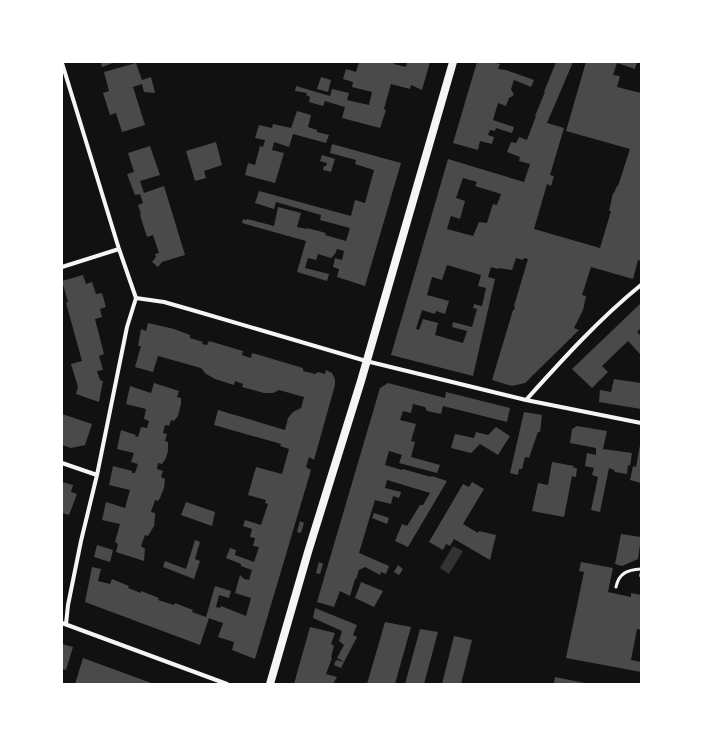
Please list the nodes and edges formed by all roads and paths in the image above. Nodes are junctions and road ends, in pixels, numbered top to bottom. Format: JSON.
{"nodes":[{"id":1,"x":453,"y":62,"type":"edge"},
{"id":2,"x":62,"y":63,"type":"edge"},
{"id":3,"x":119,"y":249,"type":"junction"},
{"id":4,"x":62,"y":267,"type":"edge"},
{"id":5,"x":641,"y":285,"type":"edge"},
{"id":6,"x":136,"y":298,"type":"junction"},
{"id":7,"x":366,"y":361,"type":"junction"},
{"id":8,"x":526,"y":400,"type":"junction"},
{"id":9,"x":641,"y":423,"type":"edge"},
{"id":10,"x":62,"y":463,"type":"edge"},
{"id":11,"x":97,"y":475,"type":"junction"},
{"id":12,"x":641,"y":569,"type":"edge"},
{"id":13,"x":616,"y":587,"type":"dead end"},
{"id":14,"x":64,"y":624,"type":"edge"},
{"id":15,"x":227,"y":684,"type":"edge"},
{"id":16,"x":270,"y":684,"type":"edge"}],
"edges":[{"from":1,"to":7,"type":"main road"},
{"from":2,"to":3,"type":"street"},
{"from":3,"to":4,"type":"street"},
{"from":3,"to":6,"type":"street"},
{"from":5,"to":8,"type":"street"},
{"from":6,"to":7,"type":"street"},
{"from":6,"to":11,"type":"street"},
{"from":7,"to":8,"type":"street"},
{"from":7,"to":16,"type":"main road"},
{"from":8,"to":9,"type":"street"},
{"from":10,"to":11,"type":"street"},
{"from":11,"to":14,"type":"street"},
{"from":12,"to":13,"type":"lane"},
{"from":14,"to":15,"type":"street"}]}
